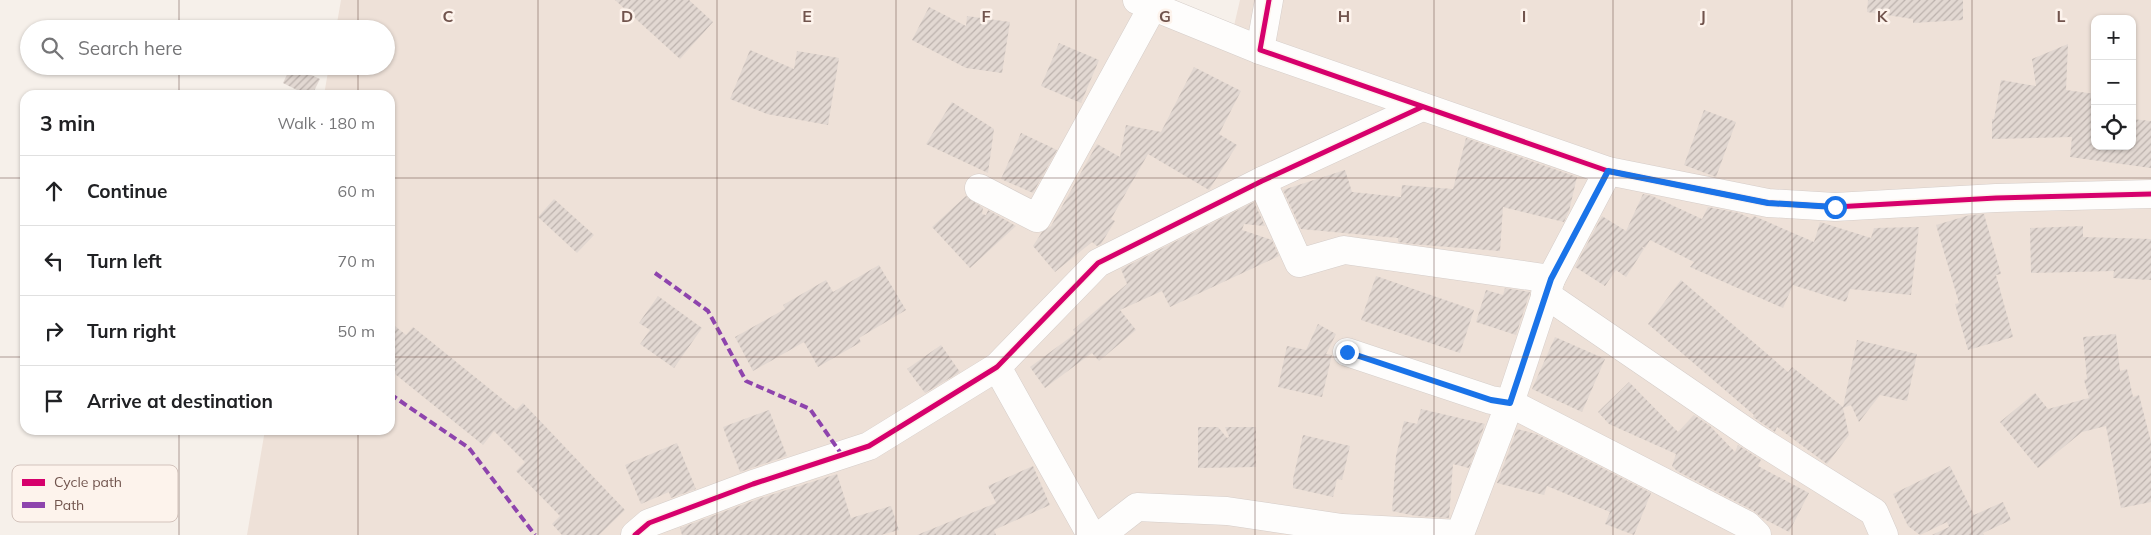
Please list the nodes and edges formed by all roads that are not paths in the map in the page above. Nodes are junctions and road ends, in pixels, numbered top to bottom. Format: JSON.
{"nodes":[{"id":1,"x":1269,"y":0,"type":"edge"},
{"id":2,"x":1145,"y":3,"type":"edge"},
{"id":3,"x":1260,"y":50,"type":"junction"},
{"id":4,"x":1422,"y":107,"type":"junction"},
{"id":5,"x":1608,"y":171,"type":"junction"},
{"id":6,"x":1262,"y":181,"type":"junction"},
{"id":7,"x":979,"y":188,"type":"dead end"},
{"id":8,"x":2151,"y":194,"type":"edge"},
{"id":9,"x":1548,"y":286,"type":"junction"},
{"id":10,"x":1347,"y":352,"type":"dead end"},
{"id":11,"x":997,"y":367,"type":"junction"},
{"id":12,"x":1510,"y":403,"type":"junction"},
{"id":13,"x":635,"y":535,"type":"edge"},
{"id":14,"x":1091,"y":535,"type":"edge"},
{"id":15,"x":1101,"y":535,"type":"edge"},
{"id":16,"x":1757,"y":535,"type":"edge"},
{"id":17,"x":1884,"y":535,"type":"edge"}],
"edges":[{"from":1,"to":3,"type":"street"},
{"from":2,"to":3,"type":"street"},
{"from":2,"to":7,"type":"street"},
{"from":3,"to":4,"type":"street"},
{"from":4,"to":5,"type":"street"},
{"from":4,"to":6,"type":"street"},
{"from":5,"to":8,"type":"street"},
{"from":5,"to":9,"type":"street"},
{"from":6,"to":9,"type":"street"},
{"from":6,"to":11,"type":"street"},
{"from":9,"to":12,"type":"street"},
{"from":9,"to":17,"type":"street"},
{"from":10,"to":12,"type":"street"},
{"from":11,"to":13,"type":"street"},
{"from":11,"to":14,"type":"street"},
{"from":12,"to":15,"type":"street"},
{"from":12,"to":16,"type":"street"}]}
